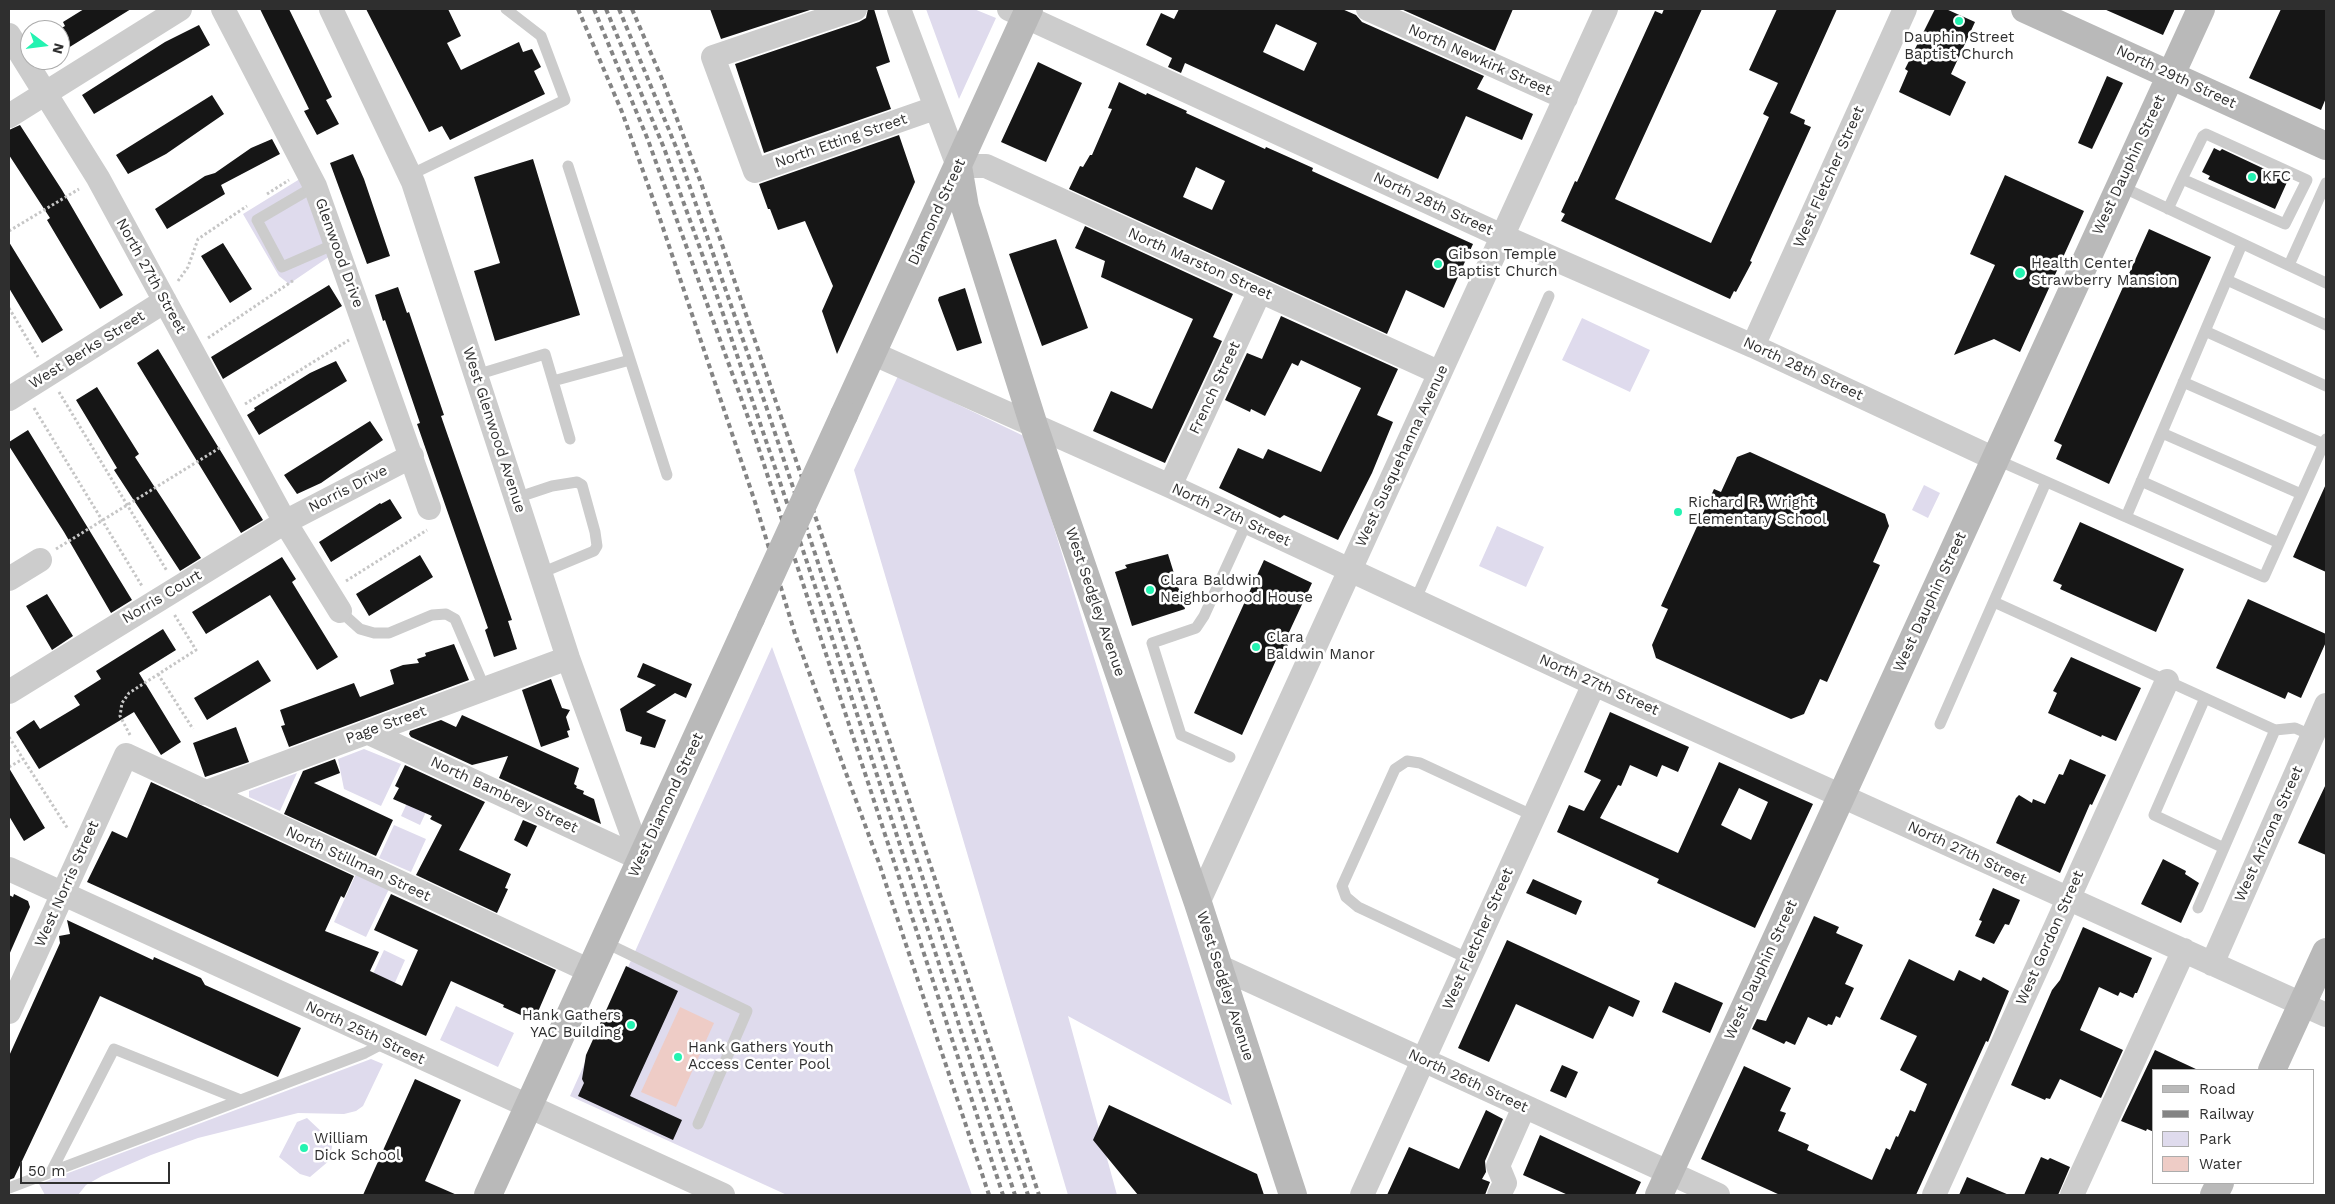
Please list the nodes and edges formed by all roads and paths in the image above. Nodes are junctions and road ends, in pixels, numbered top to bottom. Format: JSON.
{"nodes":[{"id":1,"x":180,"y":9,"type":"edge"},
{"id":2,"x":223,"y":9,"type":"edge"},
{"id":3,"x":331,"y":9,"type":"edge"},
{"id":4,"x":506,"y":9,"type":"edge"},
{"id":5,"x":855,"y":9,"type":"edge"},
{"id":6,"x":899,"y":9,"type":"edge"},
{"id":7,"x":1368,"y":9,"type":"edge"},
{"id":8,"x":1606,"y":9,"type":"edge"},
{"id":9,"x":1905,"y":9,"type":"edge"},
{"id":10,"x":2025,"y":9,"type":"edge"},
{"id":11,"x":2201,"y":9,"type":"edge"},
{"id":12,"x":1022,"y":11,"type":"edge"},
{"id":13,"x":9,"y":35,"type":"edge"},
{"id":14,"x":2170,"y":75,"type":"junction"},
{"id":15,"x":46,"y":92,"type":"junction"},
{"id":16,"x":1566,"y":98,"type":"junction"},
{"id":17,"x":935,"y":108,"type":"junction"},
{"id":18,"x":9,"y":116,"type":"edge"},
{"id":19,"x":2326,"y":146,"type":"edge"},
{"id":20,"x":568,"y":166,"type":"dead end"},
{"id":21,"x":958,"y":166,"type":"junction"},
{"id":22,"x":410,"y":175,"type":"junction"},
{"id":23,"x":98,"y":178,"type":"junction"},
{"id":24,"x":310,"y":178,"type":"junction"},
{"id":25,"x":2182,"y":179,"type":"junction"},
{"id":26,"x":2326,"y":183,"type":"edge"},
{"id":27,"x":2120,"y":186,"type":"junction"},
{"id":28,"x":259,"y":199,"type":"dead end"},
{"id":29,"x":251,"y":204,"type":"dead end"},
{"id":30,"x":2168,"y":209,"type":"junction"},
{"id":31,"x":9,"y":231,"type":"edge"},
{"id":32,"x":1502,"y":236,"type":"junction"},
{"id":33,"x":336,"y":244,"type":"junction"},
{"id":34,"x":2242,"y":244,"type":"junction"},
{"id":35,"x":2289,"y":265,"type":"junction"},
{"id":36,"x":296,"y":279,"type":"dead end"},
{"id":37,"x":2227,"y":280,"type":"junction"},
{"id":38,"x":2326,"y":283,"type":"edge"},
{"id":39,"x":1260,"y":291,"type":"junction"},
{"id":40,"x":1548,"y":296,"type":"dead end"},
{"id":41,"x":165,"y":301,"type":"junction"},
{"id":42,"x":9,"y":308,"type":"edge"},
{"id":43,"x":2326,"y":325,"type":"edge"},
{"id":44,"x":366,"y":329,"type":"junction"},
{"id":45,"x":2205,"y":331,"type":"junction"},
{"id":46,"x":1753,"y":346,"type":"junction"},
{"id":47,"x":192,"y":349,"type":"junction"},
{"id":48,"x":872,"y":353,"type":"junction"},
{"id":49,"x":630,"y":360,"type":"junction"},
{"id":50,"x":1440,"y":372,"type":"junction"},
{"id":51,"x":48,"y":375,"type":"junction"},
{"id":52,"x":476,"y":375,"type":"junction"},
{"id":53,"x":553,"y":381,"type":"junction"},
{"id":54,"x":2183,"y":382,"type":"junction"},
{"id":55,"x":2326,"y":386,"type":"edge"},
{"id":56,"x":16,"y":395,"type":"edge"},
{"id":57,"x":227,"y":415,"type":"junction"},
{"id":58,"x":844,"y":415,"type":"joint"},
{"id":59,"x":1034,"y":426,"type":"junction"},
{"id":60,"x":2162,"y":433,"type":"junction"},
{"id":61,"x":238,"y":436,"type":"junction"},
{"id":62,"x":570,"y":439,"type":"dead end"},
{"id":63,"x":2325,"y":442,"type":"edge"},
{"id":64,"x":412,"y":456,"type":"junction"},
{"id":65,"x":1995,"y":459,"type":"junction"},
{"id":66,"x":667,"y":475,"type":"dead end"},
{"id":67,"x":2141,"y":481,"type":"junction"},
{"id":68,"x":2046,"y":482,"type":"junction"},
{"id":69,"x":1170,"y":486,"type":"junction"},
{"id":70,"x":2301,"y":494,"type":"junction"},
{"id":71,"x":516,"y":498,"type":"junction"},
{"id":72,"x":128,"y":505,"type":"junction"},
{"id":73,"x":429,"y":508,"type":"joint"},
{"id":74,"x":2126,"y":518,"type":"junction"},
{"id":75,"x":102,"y":519,"type":"junction"},
{"id":76,"x":285,"y":522,"type":"junction"},
{"id":77,"x":1247,"y":522,"type":"junction"},
{"id":78,"x":2279,"y":543,"type":"junction"},
{"id":79,"x":40,"y":560,"type":"joint"},
{"id":80,"x":1349,"y":570,"type":"junction"},
{"id":81,"x":540,"y":573,"type":"junction"},
{"id":82,"x":9,"y":578,"type":"edge"},
{"id":83,"x":164,"y":596,"type":"junction"},
{"id":84,"x":334,"y":601,"type":"junction"},
{"id":85,"x":1415,"y":601,"type":"junction"},
{"id":86,"x":1994,"y":602,"type":"junction"},
{"id":87,"x":568,"y":658,"type":"junction"},
{"id":88,"x":158,"y":674,"type":"junction"},
{"id":89,"x":2167,"y":681,"type":"junction"},
{"id":90,"x":1594,"y":684,"type":"junction"},
{"id":91,"x":485,"y":689,"type":"junction"},
{"id":92,"x":9,"y":692,"type":"edge"},
{"id":93,"x":2205,"y":698,"type":"junction"},
{"id":94,"x":2326,"y":705,"type":"edge"},
{"id":95,"x":1940,"y":724,"type":"dead end"},
{"id":96,"x":193,"y":729,"type":"dead end"},
{"id":97,"x":2275,"y":730,"type":"junction"},
{"id":98,"x":366,"y":732,"type":"junction"},
{"id":99,"x":2312,"y":736,"type":"junction"},
{"id":100,"x":9,"y":737,"type":"edge"},
{"id":101,"x":1230,"y":757,"type":"dead end"},
{"id":102,"x":23,"y":759,"type":"junction"},
{"id":103,"x":133,"y":759,"type":"junction"},
{"id":104,"x":9,"y":767,"type":"edge"},
{"id":105,"x":204,"y":793,"type":"junction"},
{"id":106,"x":1842,"y":794,"type":"junction"},
{"id":107,"x":1534,"y":816,"type":"junction"},
{"id":108,"x":2224,"y":848,"type":"junction"},
{"id":109,"x":82,"y":850,"type":"junction"},
{"id":110,"x":641,"y":859,"type":"junction"},
{"id":111,"x":9,"y":869,"type":"edge"},
{"id":112,"x":63,"y":893,"type":"junction"},
{"id":113,"x":2067,"y":899,"type":"junction"},
{"id":114,"x":1198,"y":903,"type":"junction"},
{"id":115,"x":2198,"y":908,"type":"dead end"},
{"id":116,"x":604,"y":942,"type":"junction"},
{"id":117,"x":2184,"y":950,"type":"junction"},
{"id":118,"x":2326,"y":952,"type":"edge"},
{"id":119,"x":1469,"y":959,"type":"junction"},
{"id":120,"x":2212,"y":964,"type":"junction"},
{"id":121,"x":1218,"y":966,"type":"junction"},
{"id":122,"x":590,"y":971,"type":"junction"},
{"id":123,"x":2314,"y":1009,"type":"edge"},
{"id":124,"x":9,"y":1012,"type":"edge"},
{"id":125,"x":386,"y":1042,"type":"junction"},
{"id":126,"x":1423,"y":1060,"type":"junction"},
{"id":127,"x":2273,"y":1069,"type":"edge"},
{"id":128,"x":241,"y":1100,"type":"junction"},
{"id":129,"x":528,"y":1107,"type":"junction"},
{"id":130,"x":1524,"y":1107,"type":"junction"},
{"id":131,"x":698,"y":1124,"type":"dead end"},
{"id":132,"x":51,"y":1172,"type":"junction"},
{"id":133,"x":1664,"y":1184,"type":"edge"},
{"id":134,"x":9,"y":1188,"type":"edge"},
{"id":135,"x":488,"y":1195,"type":"edge"},
{"id":136,"x":723,"y":1195,"type":"edge"},
{"id":137,"x":1293,"y":1195,"type":"edge"},
{"id":138,"x":1362,"y":1195,"type":"edge"},
{"id":139,"x":1500,"y":1195,"type":"edge"},
{"id":140,"x":1718,"y":1195,"type":"edge"},
{"id":141,"x":1934,"y":1195,"type":"edge"},
{"id":142,"x":2072,"y":1195,"type":"edge"}],
"edges":[{"from":1,"to":15,"type":"street"},
{"from":2,"to":24,"type":"street","name":"Glenwood Drive"},
{"from":3,"to":22,"type":"street","name":"West Glenwood Avenue"},
{"from":4,"to":22,"type":"lane"},
{"from":5,"to":17,"type":"street","name":"North Etting Street"},
{"from":6,"to":17,"type":"street","name":"West Sedgley Avenue"},
{"from":7,"to":16,"type":"street","name":"North Newkirk Street"},
{"from":8,"to":16,"type":"street","name":"West Susquehanna Avenue"},
{"from":9,"to":46,"type":"street","name":"West Fletcher Street"},
{"from":10,"to":14,"type":"street","name":"North 29th Street"},
{"from":11,"to":14,"type":"street","name":"West Dauphin Street"},
{"from":12,"to":21,"type":"street","name":"Diamond Street"},
{"from":12,"to":32,"type":"street","name":"North 28th Street"},
{"from":13,"to":15,"type":"street","name":"North 27th Street"},
{"from":14,"to":19,"type":"street","name":"North 29th Street"},
{"from":14,"to":27,"type":"street","name":"West Dauphin Street"},
{"from":15,"to":18,"type":"street"},
{"from":15,"to":23,"type":"street","name":"North 27th Street"},
{"from":16,"to":32,"type":"street","name":"West Susquehanna Avenue"},
{"from":17,"to":21,"type":"street","name":"West Sedgley Avenue"},
{"from":20,"to":49,"type":"lane"},
{"from":21,"to":39,"type":"street","name":"North Marston Street"},
{"from":21,"to":48,"type":"street","name":"Diamond Street"},
{"from":21,"to":59,"type":"street","name":"West Sedgley Avenue"},
{"from":22,"to":52,"type":"street","name":"West Glenwood Avenue"},
{"from":23,"to":31,"type":"path"},
{"from":23,"to":41,"type":"street","name":"North 27th Street"},
{"from":24,"to":28,"type":"path"},
{"from":24,"to":33,"type":"street","name":"Glenwood Drive"},
{"from":24,"to":33,"type":"lane"},
{"from":25,"to":25,"type":"lane"},
{"from":25,"to":30,"type":"lane"},
{"from":26,"to":35,"type":"lane"},
{"from":27,"to":30,"type":"lane"},
{"from":27,"to":65,"type":"street","name":"West Dauphin Street"},
{"from":29,"to":41,"type":"path"},
{"from":30,"to":34,"type":"lane"},
{"from":32,"to":46,"type":"street","name":"North 28th Street"},
{"from":32,"to":50,"type":"street","name":"West Susquehanna Avenue"},
{"from":33,"to":44,"type":"street","name":"Glenwood Drive"},
{"from":34,"to":35,"type":"lane"},
{"from":34,"to":37,"type":"lane"},
{"from":35,"to":38,"type":"lane"},
{"from":36,"to":47,"type":"path"},
{"from":37,"to":43,"type":"lane"},
{"from":37,"to":45,"type":"lane"},
{"from":39,"to":50,"type":"street","name":"North Marston Street"},
{"from":39,"to":69,"type":"street","name":"French Street"},
{"from":40,"to":85,"type":"lane"},
{"from":41,"to":47,"type":"street","name":"North 27th Street"},
{"from":41,"to":51,"type":"street","name":"West Berks Street"},
{"from":42,"to":51,"type":"path"},
{"from":44,"to":57,"type":"path"},
{"from":44,"to":64,"type":"street","name":"Glenwood Drive"},
{"from":45,"to":54,"type":"lane"},
{"from":45,"to":55,"type":"lane"},
{"from":46,"to":65,"type":"street","name":"North 28th Street"},
{"from":47,"to":57,"type":"street","name":"North 27th Street"},
{"from":48,"to":58,"type":"street","name":"Diamond Street"},
{"from":48,"to":59,"type":"street","name":"North 27th Street"},
{"from":49,"to":53,"type":"lane"},
{"from":49,"to":66,"type":"lane"},
{"from":50,"to":80,"type":"street","name":"West Susquehanna Avenue"},
{"from":51,"to":56,"type":"street","name":"West Berks Street"},
{"from":51,"to":72,"type":"path"},
{"from":52,"to":53,"type":"lane"},
{"from":52,"to":71,"type":"street","name":"West Glenwood Avenue"},
{"from":53,"to":62,"type":"lane"},
{"from":54,"to":60,"type":"lane"},
{"from":54,"to":63,"type":"lane"},
{"from":56,"to":75,"type":"path"},
{"from":57,"to":61,"type":"street","name":"North 27th Street"},
{"from":58,"to":110,"type":"street","name":"West Diamond Street","bridge":true},
{"from":59,"to":69,"type":"street","name":"North 27th Street"},
{"from":59,"to":114,"type":"street","name":"West Sedgley Avenue"},
{"from":60,"to":67,"type":"lane"},
{"from":60,"to":70,"type":"lane"},
{"from":61,"to":72,"type":"path"},
{"from":61,"to":76,"type":"street","name":"North 27th Street"},
{"from":63,"to":70,"type":"lane"},
{"from":64,"to":73,"type":"street","name":"Glenwood Drive"},
{"from":64,"to":76,"type":"street","name":"Norris Drive"},
{"from":65,"to":68,"type":"lane"},
{"from":65,"to":106,"type":"street","name":"West Dauphin Street"},
{"from":67,"to":74,"type":"lane"},
{"from":67,"to":78,"type":"lane"},
{"from":68,"to":74,"type":"lane"},
{"from":68,"to":86,"type":"lane"},
{"from":69,"to":77,"type":"street","name":"North 27th Street"},
{"from":70,"to":78,"type":"lane"},
{"from":71,"to":81,"type":"street","name":"West Glenwood Avenue"},
{"from":71,"to":81,"type":"lane"},
{"from":72,"to":75,"type":"path"},
{"from":72,"to":83,"type":"path"},
{"from":73,"to":84,"type":"path"},
{"from":74,"to":78,"type":"lane"},
{"from":75,"to":79,"type":"path"},
{"from":75,"to":83,"type":"path"},
{"from":76,"to":83,"type":"street","name":"Norris Court"},
{"from":76,"to":84,"type":"street"},
{"from":77,"to":80,"type":"street","name":"North 27th Street"},
{"from":77,"to":101,"type":"lane"},
{"from":79,"to":82,"type":"street"},
{"from":80,"to":85,"type":"street","name":"North 27th Street"},
{"from":80,"to":114,"type":"street","name":"West Susquehanna Avenue"},
{"from":81,"to":87,"type":"street","name":"West Glenwood Avenue"},
{"from":83,"to":88,"type":"path"},
{"from":83,"to":92,"type":"street","name":"Norris Court"},
{"from":84,"to":91,"type":"lane"},
{"from":85,"to":90,"type":"street","name":"North 27th Street"},
{"from":86,"to":89,"type":"lane"},
{"from":86,"to":95,"type":"lane"},
{"from":87,"to":91,"type":"street","name":"Page Street"},
{"from":87,"to":110,"type":"street","name":"West Glenwood Avenue"},
{"from":88,"to":96,"type":"path"},
{"from":88,"to":103,"type":"path"},
{"from":89,"to":93,"type":"lane"},
{"from":89,"to":113,"type":"street","name":"West Gordon Street"},
{"from":90,"to":106,"type":"street","name":"North 27th Street"},
{"from":90,"to":107,"type":"street","name":"West Fletcher Street"},
{"from":91,"to":98,"type":"street","name":"Page Street"},
{"from":93,"to":97,"type":"lane"},
{"from":93,"to":108,"type":"lane"},
{"from":94,"to":99,"type":"street","name":"West Arizona Street"},
{"from":97,"to":99,"type":"lane"},
{"from":97,"to":108,"type":"lane"},
{"from":98,"to":105,"type":"street","name":"Page Street"},
{"from":98,"to":110,"type":"street","name":"North Bambrey Street"},
{"from":99,"to":120,"type":"street","name":"West Arizona Street"},
{"from":100,"to":102,"type":"path"},
{"from":102,"to":104,"type":"path"},
{"from":102,"to":109,"type":"path"},
{"from":103,"to":105,"type":"street","name":"North Stillman Street"},
{"from":103,"to":109,"type":"street","name":"West Norris Street"},
{"from":105,"to":122,"type":"street","name":"North Stillman Street"},
{"from":106,"to":113,"type":"street","name":"North 27th Street"},
{"from":106,"to":133,"type":"street","name":"West Dauphin Street"},
{"from":107,"to":119,"type":"street","name":"West Fletcher Street"},
{"from":107,"to":119,"type":"lane"},
{"from":108,"to":115,"type":"lane"},
{"from":109,"to":112,"type":"street","name":"West Norris Street"},
{"from":110,"to":116,"type":"street","name":"West Diamond Street"},
{"from":111,"to":112,"type":"street","name":"North 25th Street"},
{"from":112,"to":124,"type":"street","name":"West Norris Street"},
{"from":112,"to":125,"type":"street","name":"North 25th Street"},
{"from":113,"to":117,"type":"street","name":"North 27th Street"},
{"from":113,"to":141,"type":"street","name":"West Gordon Street"},
{"from":114,"to":121,"type":"street","name":"West Sedgley Avenue"},
{"from":116,"to":122,"type":"street","name":"West Diamond Street"},
{"from":116,"to":131,"type":"lane"},
{"from":117,"to":120,"type":"street","name":"North 27th Street"},
{"from":117,"to":142,"type":"street"},
{"from":118,"to":123,"type":"street"},
{"from":119,"to":126,"type":"street","name":"West Fletcher Street"},
{"from":120,"to":123,"type":"street","name":"North 27th Street"},
{"from":121,"to":126,"type":"street","name":"North 26th Street"},
{"from":121,"to":137,"type":"street","name":"West Sedgley Avenue"},
{"from":122,"to":129,"type":"street","name":"West Diamond Street"},
{"from":123,"to":127,"type":"street"},
{"from":125,"to":128,"type":"lane"},
{"from":125,"to":129,"type":"street","name":"North 25th Street"},
{"from":126,"to":130,"type":"street","name":"North 26th Street"},
{"from":126,"to":138,"type":"street","name":"West Fletcher Street"},
{"from":128,"to":132,"type":"lane"},
{"from":128,"to":132,"type":"lane"},
{"from":129,"to":135,"type":"street","name":"West Diamond Street"},
{"from":129,"to":136,"type":"street","name":"North 25th Street"},
{"from":130,"to":133,"type":"street","name":"North 26th Street"},
{"from":130,"to":139,"type":"street"},
{"from":132,"to":134,"type":"lane"},
{"from":133,"to":140,"type":"street","name":"North 26th Street"}]}
